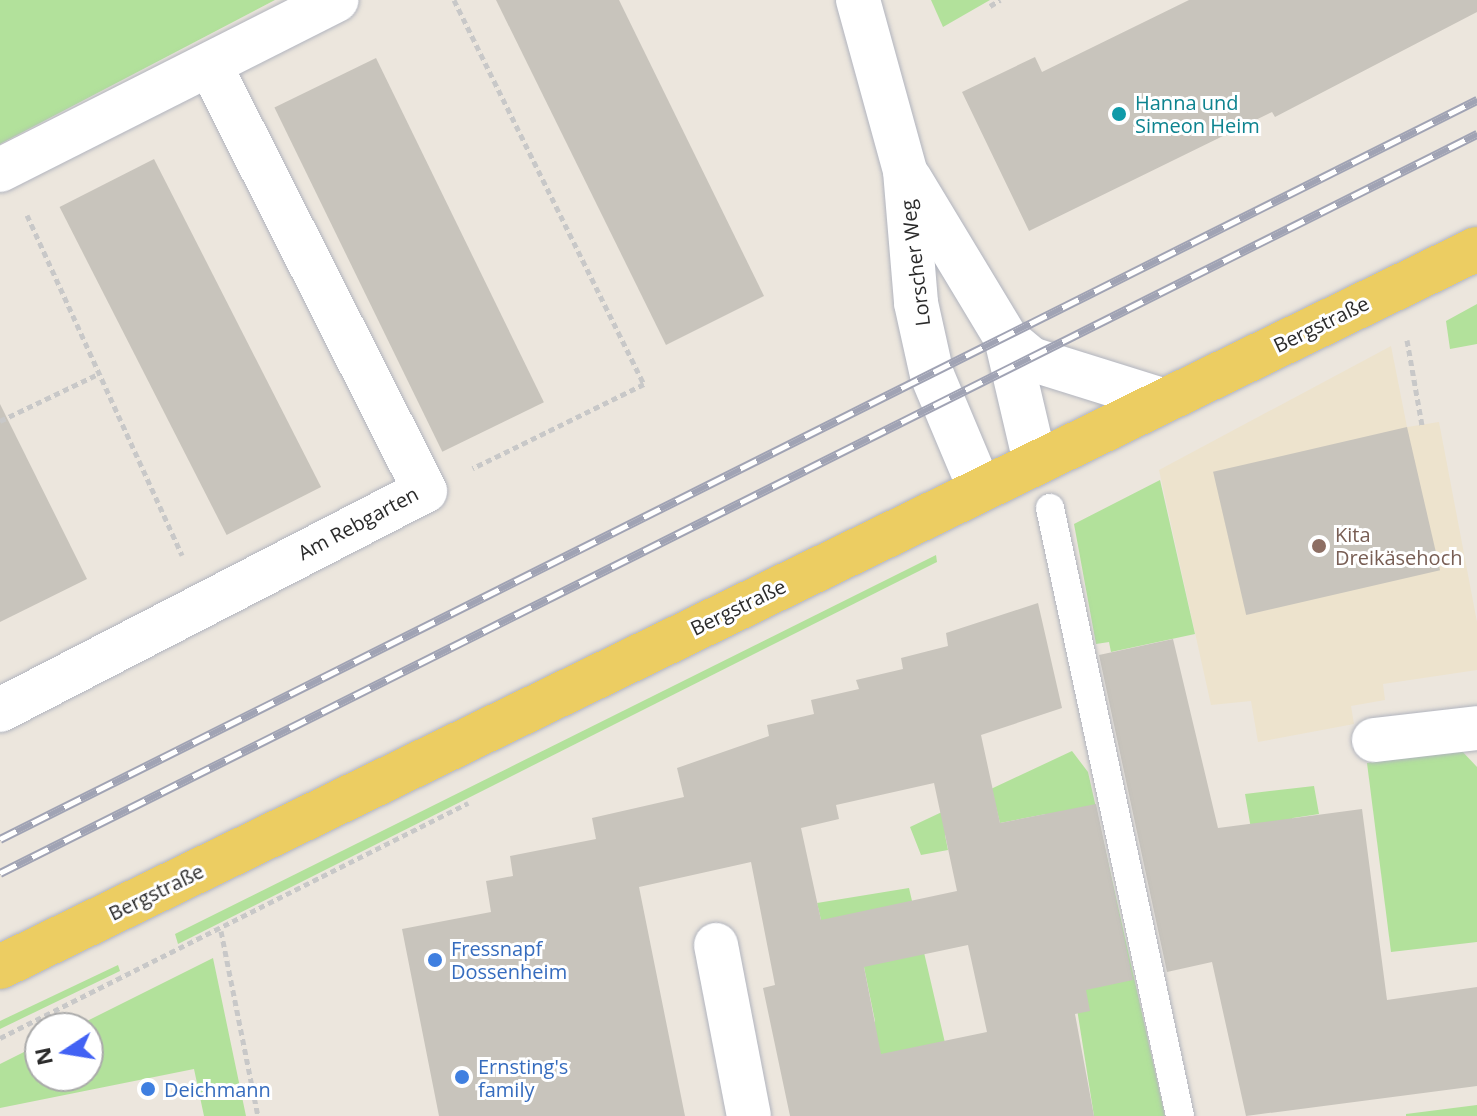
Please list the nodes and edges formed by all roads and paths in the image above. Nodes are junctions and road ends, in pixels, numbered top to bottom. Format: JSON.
{"nodes":[{"id":1,"x":337,"y":0,"type":"edge"},
{"id":2,"x":454,"y":0,"type":"edge"},
{"id":3,"x":858,"y":0,"type":"edge"},
{"id":4,"x":1000,"y":0,"type":"edge"},
{"id":5,"x":990,"y":6,"type":"dead end"},
{"id":6,"x":210,"y":66,"type":"junction"},
{"id":7,"x":3,"y":169,"type":"edge"},
{"id":8,"x":905,"y":171,"type":"junction"},
{"id":9,"x":1477,"y":249,"type":"edge"},
{"id":10,"x":1405,"y":324,"type":"dead end"},
{"id":11,"x":1006,"y":338,"type":"junction"},
{"id":12,"x":96,"y":375,"type":"junction"},
{"id":13,"x":1162,"y":400,"type":"junction"},
{"id":14,"x":0,"y":421,"type":"edge"},
{"id":15,"x":1422,"y":425,"type":"dead end"},
{"id":16,"x":1035,"y":462,"type":"junction"},
{"id":17,"x":980,"y":489,"type":"junction"},
{"id":18,"x":425,"y":491,"type":"junction"},
{"id":19,"x":1050,"y":508,"type":"dead end"},
{"id":20,"x":205,"y":603,"type":"junction"},
{"id":21,"x":0,"y":710,"type":"edge"},
{"id":22,"x":1477,"y":728,"type":"edge"},
{"id":23,"x":1374,"y":740,"type":"dead end"},
{"id":24,"x":221,"y":931,"type":"dead end"},
{"id":25,"x":716,"y":945,"type":"dead end"},
{"id":26,"x":0,"y":967,"type":"edge"},
{"id":27,"x":258,"y":1116,"type":"edge"},
{"id":28,"x":749,"y":1116,"type":"edge"},
{"id":29,"x":1180,"y":1116,"type":"edge"}],
"edges":[{"from":1,"to":6,"type":"street"},
{"from":2,"to":18,"type":"path"},
{"from":3,"to":8,"type":"street","name":"Lorscher Weg"},
{"from":4,"to":5,"type":"path"},
{"from":6,"to":7,"type":"street"},
{"from":6,"to":18,"type":"street","name":"Am Rebgarten"},
{"from":7,"to":12,"type":"path"},
{"from":8,"to":11,"type":"street","name":"Lorscher Weg"},
{"from":8,"to":17,"type":"street","name":"Lorscher Weg"},
{"from":9,"to":13,"type":"main road","name":"Bergstraße"},
{"from":10,"to":15,"type":"path"},
{"from":11,"to":13,"type":"street"},
{"from":11,"to":16,"type":"street","name":"Lorscher Weg"},
{"from":12,"to":14,"type":"path"},
{"from":12,"to":20,"type":"path"},
{"from":13,"to":16,"type":"main road","name":"Bergstraße"},
{"from":16,"to":17,"type":"main road","name":"Bergstraße"},
{"from":17,"to":26,"type":"main road","name":"Bergstraße"},
{"from":18,"to":20,"type":"street","name":"Am Rebgarten"},
{"from":19,"to":29,"type":"lane"},
{"from":20,"to":21,"type":"street","name":"Am Rebgarten"},
{"from":22,"to":23,"type":"street"},
{"from":24,"to":27,"type":"path"},
{"from":25,"to":28,"type":"street"}]}
